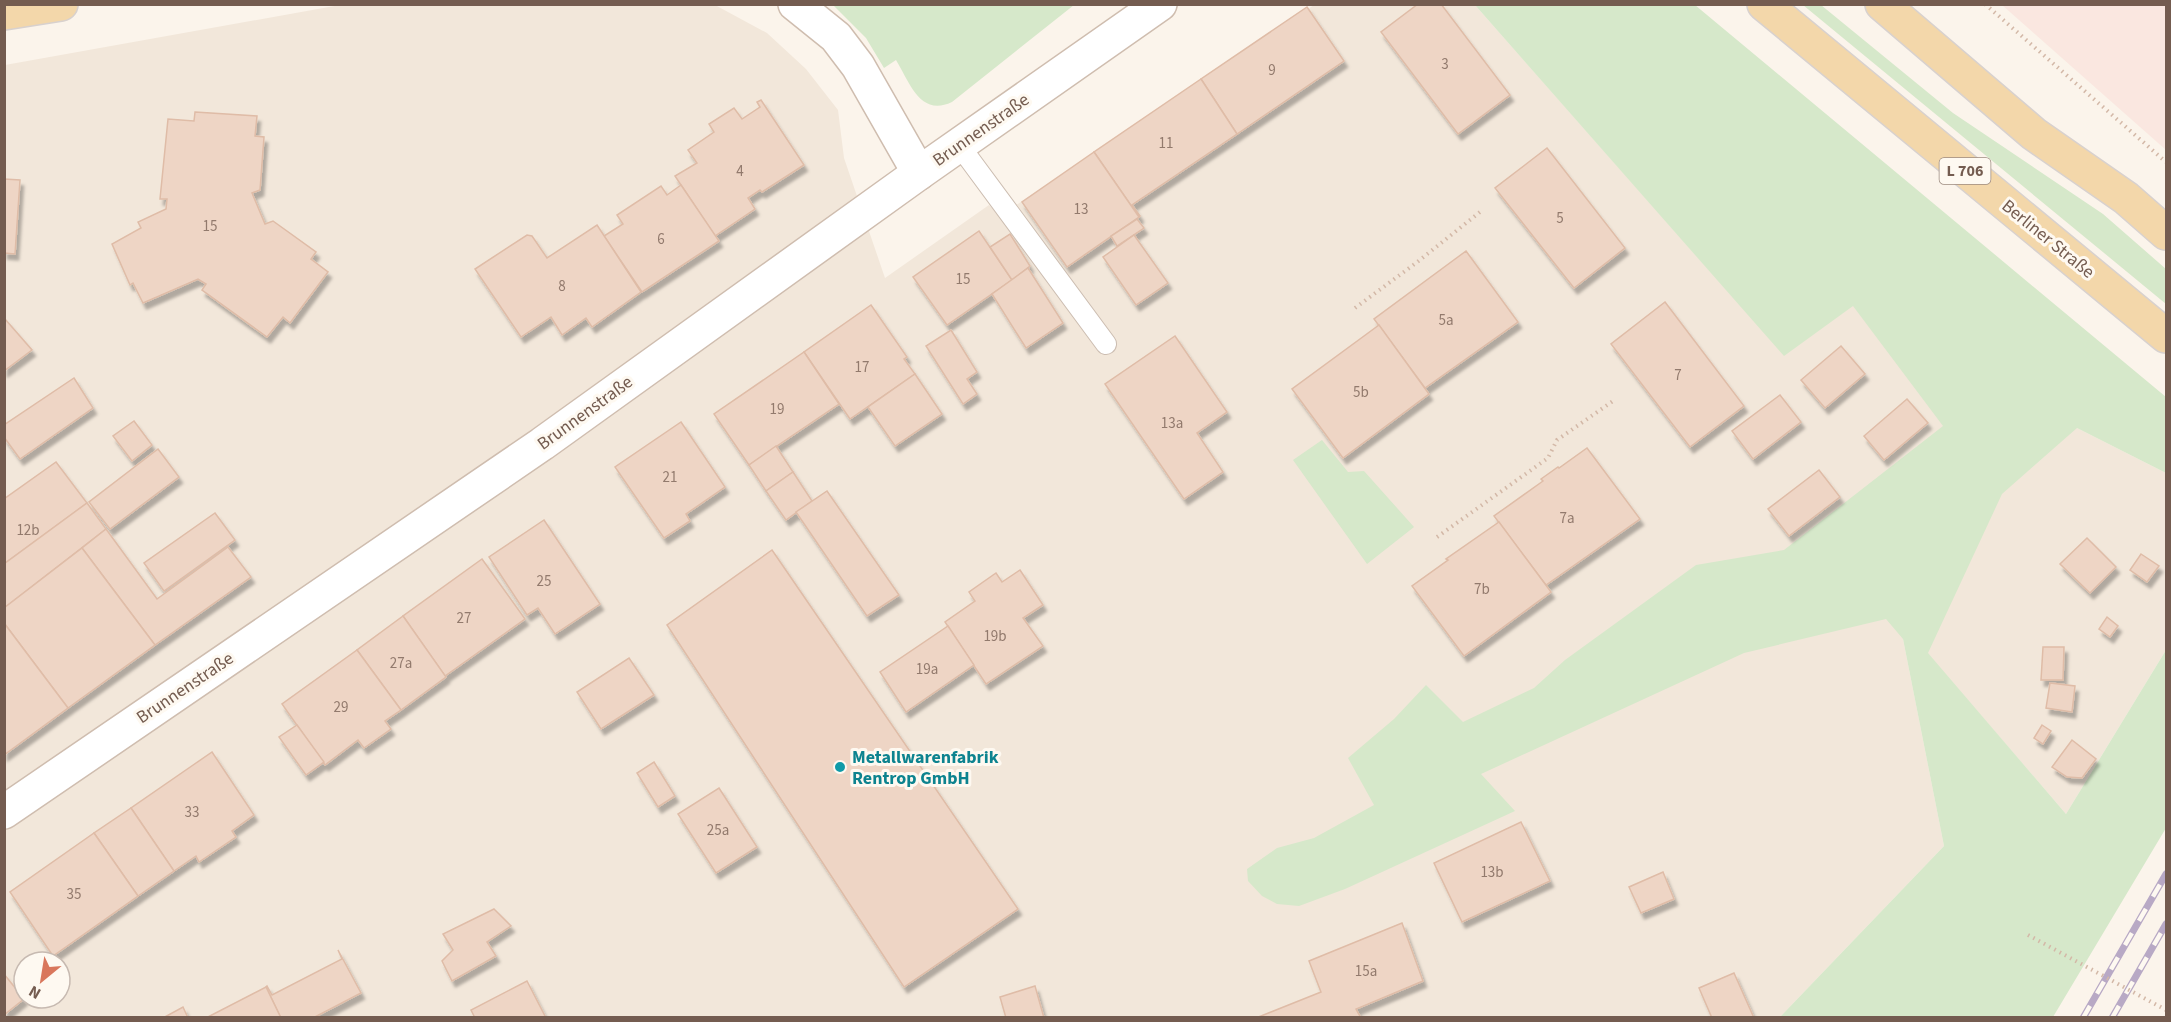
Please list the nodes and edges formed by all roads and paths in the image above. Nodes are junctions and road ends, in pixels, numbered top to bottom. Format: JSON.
{"nodes":[{"id":1,"x":61,"y":4,"type":"edge"},
{"id":2,"x":795,"y":4,"type":"edge"},
{"id":3,"x":1160,"y":4,"type":"edge"},
{"id":4,"x":1764,"y":4,"type":"edge"},
{"id":5,"x":1882,"y":4,"type":"edge"},
{"id":6,"x":1985,"y":4,"type":"edge"},
{"id":7,"x":4,"y":13,"type":"edge"},
{"id":8,"x":959,"y":145,"type":"junction"},
{"id":9,"x":2166,"y":162,"type":"edge"},
{"id":10,"x":919,"y":173,"type":"junction"},
{"id":11,"x":1479,"y":212,"type":"dead end"},
{"id":12,"x":2166,"y":233,"type":"edge"},
{"id":13,"x":1355,"y":308,"type":"dead end"},
{"id":14,"x":2166,"y":336,"type":"edge"},
{"id":15,"x":1106,"y":344,"type":"dead end"},
{"id":16,"x":1613,"y":401,"type":"dead end"},
{"id":17,"x":1437,"y":537,"type":"dead end"},
{"id":18,"x":4,"y":812,"type":"edge"},
{"id":19,"x":2028,"y":935,"type":"dead end"},
{"id":20,"x":2166,"y":1010,"type":"edge"}],
"edges":[{"from":1,"to":7,"type":"main road"},
{"from":2,"to":10,"type":"main road"},
{"from":3,"to":8,"type":"main road","name":"Brunnenstraße"},
{"from":4,"to":14,"type":"main road","name":"Berliner Straße","number":"L 706"},
{"from":5,"to":12,"type":"main road"},
{"from":6,"to":9,"type":"path"},
{"from":8,"to":10,"type":"main road","name":"Brunnenstraße"},
{"from":8,"to":15,"type":"lane"},
{"from":10,"to":18,"type":"main road","name":"Brunnenstraße"},
{"from":11,"to":13,"type":"path"},
{"from":16,"to":17,"type":"path"},
{"from":19,"to":20,"type":"path","bridge":true}]}
